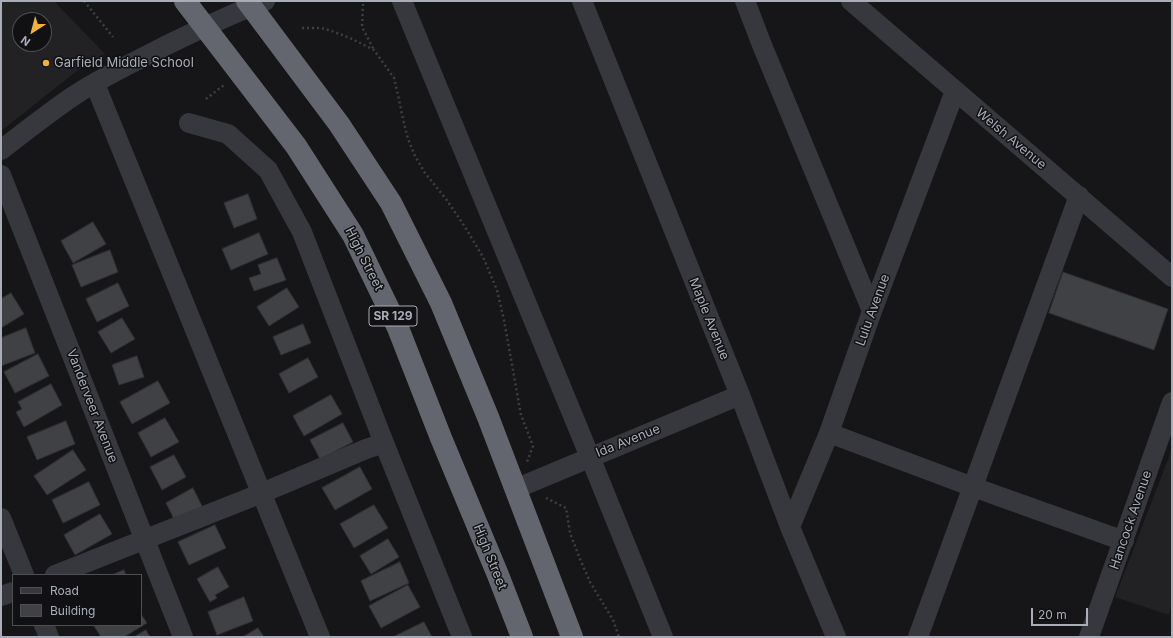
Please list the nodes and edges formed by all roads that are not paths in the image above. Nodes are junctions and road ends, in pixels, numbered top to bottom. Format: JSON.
{"nodes":[{"id":1,"x":185,"y":1,"type":"edge"},
{"id":2,"x":402,"y":1,"type":"edge"},
{"id":3,"x":582,"y":1,"type":"edge"},
{"id":4,"x":745,"y":1,"type":"edge"},
{"id":5,"x":851,"y":1,"type":"edge"},
{"id":6,"x":255,"y":3,"type":"edge"},
{"id":7,"x":205,"y":28,"type":"junction"},
{"id":8,"x":94,"y":84,"type":"junction"},
{"id":9,"x":955,"y":91,"type":"junction"},
{"id":10,"x":189,"y":123,"type":"dead end"},
{"id":11,"x":1,"y":150,"type":"edge"},
{"id":12,"x":1,"y":174,"type":"edge"},
{"id":13,"x":1079,"y":196,"type":"junction"},
{"id":14,"x":1172,"y":277,"type":"edge"},
{"id":15,"x":872,"y":311,"type":"junction"},
{"id":16,"x":740,"y":395,"type":"junction"},
{"id":17,"x":1172,"y":402,"type":"edge"},
{"id":18,"x":829,"y":433,"type":"junction"},
{"id":19,"x":384,"y":443,"type":"junction"},
{"id":20,"x":590,"y":457,"type":"junction"},
{"id":21,"x":973,"y":487,"type":"junction"},
{"id":22,"x":515,"y":489,"type":"junction"},
{"id":23,"x":262,"y":493,"type":"junction"},
{"id":24,"x":1,"y":518,"type":"edge"},
{"id":25,"x":790,"y":527,"type":"junction"},
{"id":26,"x":144,"y":540,"type":"junction"},
{"id":27,"x":1124,"y":541,"type":"junction"},
{"id":28,"x":24,"y":574,"type":"edge"},
{"id":29,"x":58,"y":574,"type":"edge"},
{"id":30,"x":12,"y":592,"type":"edge"},
{"id":31,"x":1,"y":596,"type":"edge"},
{"id":32,"x":44,"y":626,"type":"edge"},
{"id":33,"x":49,"y":637,"type":"edge"},
{"id":34,"x":183,"y":637,"type":"edge"},
{"id":35,"x":320,"y":637,"type":"edge"},
{"id":36,"x":462,"y":637,"type":"edge"},
{"id":37,"x":522,"y":637,"type":"edge"},
{"id":38,"x":572,"y":637,"type":"edge"},
{"id":39,"x":663,"y":637,"type":"edge"},
{"id":40,"x":836,"y":637,"type":"edge"},
{"id":41,"x":918,"y":637,"type":"edge"},
{"id":42,"x":1089,"y":637,"type":"edge"}],
"edges":[{"from":1,"to":7,"type":"highway","name":"High Street","number":"SR 129"},
{"from":2,"to":20,"type":"street"},
{"from":3,"to":16,"type":"street","name":"Maple Avenue"},
{"from":4,"to":15,"type":"street"},
{"from":5,"to":9,"type":"street","name":"Welsh Avenue"},
{"from":6,"to":7,"type":"street"},
{"from":6,"to":22,"type":"highway"},
{"from":7,"to":8,"type":"street"},
{"from":7,"to":37,"type":"highway","name":"High Street","number":"SR 129"},
{"from":8,"to":11,"type":"street"},
{"from":8,"to":23,"type":"street"},
{"from":9,"to":13,"type":"street","name":"Welsh Avenue"},
{"from":9,"to":15,"type":"street","name":"Lulu Avenue"},
{"from":10,"to":19,"type":"street"},
{"from":12,"to":26,"type":"street","name":"Vanderveer Avenue"},
{"from":13,"to":14,"type":"street","name":"Welsh Avenue"},
{"from":13,"to":21,"type":"street"},
{"from":15,"to":18,"type":"street","name":"Lulu Avenue"},
{"from":16,"to":20,"type":"street","name":"Ida Avenue"},
{"from":16,"to":25,"type":"street","name":"Maple Avenue"},
{"from":17,"to":27,"type":"street","name":"Hancock Avenue"},
{"from":18,"to":21,"type":"street"},
{"from":18,"to":25,"type":"street","name":"Lulu Avenue"},
{"from":19,"to":23,"type":"street"},
{"from":19,"to":36,"type":"street"},
{"from":20,"to":22,"type":"street","name":"Ida Avenue"},
{"from":20,"to":39,"type":"street"},
{"from":21,"to":27,"type":"street"},
{"from":21,"to":41,"type":"street"},
{"from":22,"to":38,"type":"highway"},
{"from":23,"to":26,"type":"street"},
{"from":23,"to":35,"type":"street"},
{"from":24,"to":28,"type":"street"},
{"from":25,"to":40,"type":"street","name":"Maple Avenue"},
{"from":26,"to":29,"type":"street"},
{"from":26,"to":34,"type":"street","name":"Vanderveer Avenue"},
{"from":27,"to":42,"type":"street","name":"Hancock Avenue"},
{"from":30,"to":31,"type":"street"},
{"from":32,"to":33,"type":"street"}]}
